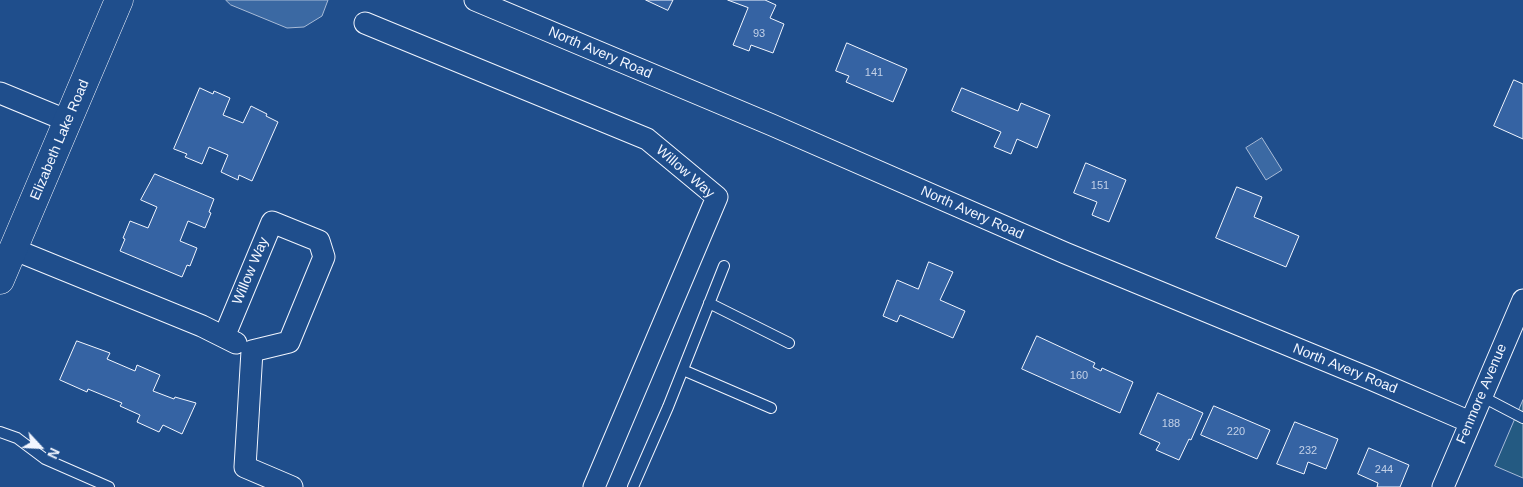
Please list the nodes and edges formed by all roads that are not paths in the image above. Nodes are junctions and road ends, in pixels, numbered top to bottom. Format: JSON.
{"nodes":[{"id":1,"x":119,"y":0,"type":"edge"},
{"id":2,"x":475,"y":0,"type":"edge"},
{"id":3,"x":365,"y":23,"type":"dead end"},
{"id":4,"x":0,"y":93,"type":"edge"},
{"id":5,"x":68,"y":121,"type":"junction"},
{"id":6,"x":13,"y":250,"type":"junction"},
{"id":7,"x":724,"y":266,"type":"dead end"},
{"id":8,"x":0,"y":280,"type":"edge"},
{"id":9,"x":1523,"y":300,"type":"edge"},
{"id":10,"x":709,"y":303,"type":"junction"},
{"id":11,"x":224,"y":337,"type":"junction"},
{"id":12,"x":789,"y":343,"type":"dead end"},
{"id":13,"x":252,"y":351,"type":"junction"},
{"id":14,"x":683,"y":370,"type":"junction"},
{"id":15,"x":1481,"y":396,"type":"junction"},
{"id":16,"x":771,"y":408,"type":"dead end"},
{"id":17,"x":1523,"y":418,"type":"edge"},
{"id":18,"x":1470,"y":422,"type":"junction"},
{"id":19,"x":0,"y":432,"type":"edge"},
{"id":20,"x":109,"y":487,"type":"edge"},
{"id":21,"x":292,"y":487,"type":"edge"},
{"id":22,"x":594,"y":487,"type":"edge"},
{"id":23,"x":633,"y":487,"type":"edge"},
{"id":24,"x":1443,"y":487,"type":"edge"}],
"edges":[{"from":1,"to":5,"type":"main road","name":"Elizabeth Lake Road"},
{"from":2,"to":18,"type":"street","name":"North Avery Road"},
{"from":3,"to":22,"type":"street","name":"Willow Way"},
{"from":4,"to":5,"type":"street"},
{"from":5,"to":6,"type":"main road","name":"Elizabeth Lake Road"},
{"from":6,"to":8,"type":"main road","name":"Elizabeth Lake Road"},
{"from":6,"to":11,"type":"street"},
{"from":7,"to":10,"type":"lane"},
{"from":9,"to":15,"type":"street","name":"Fenmore Avenue"},
{"from":10,"to":12,"type":"lane"},
{"from":10,"to":14,"type":"lane"},
{"from":11,"to":13,"type":"street"},
{"from":11,"to":13,"type":"street","name":"Willow Way"},
{"from":13,"to":21,"type":"street"},
{"from":14,"to":16,"type":"lane"},
{"from":14,"to":23,"type":"lane"},
{"from":15,"to":17,"type":"lane"},
{"from":15,"to":18,"type":"street","name":"Fenmore Avenue"},
{"from":18,"to":24,"type":"street","name":"Fenmore Avenue"},
{"from":19,"to":20,"type":"lane"}]}
